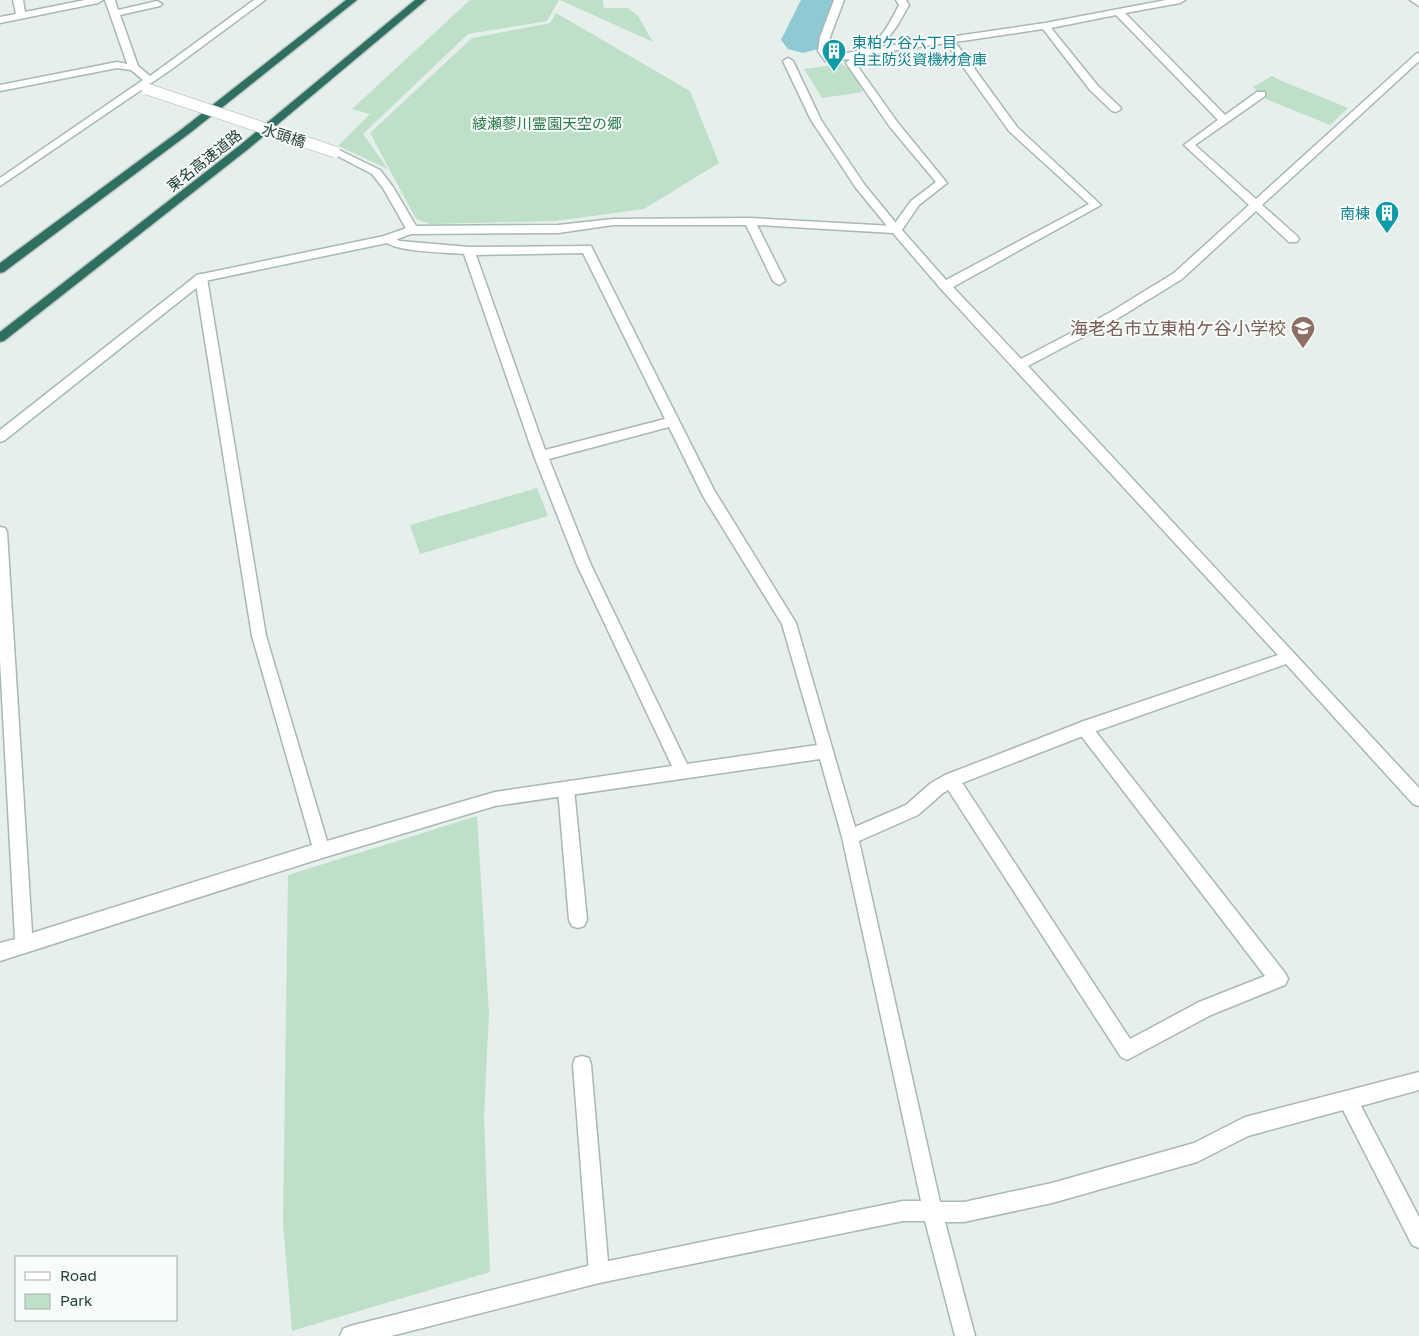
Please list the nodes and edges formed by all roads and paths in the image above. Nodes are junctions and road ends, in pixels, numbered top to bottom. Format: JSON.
{"nodes":[{"id":1,"x":18,"y":0,"type":"edge"},
{"id":2,"x":98,"y":0,"type":"edge"},
{"id":3,"x":110,"y":0,"type":"edge"},
{"id":4,"x":260,"y":0,"type":"edge"},
{"id":5,"x":352,"y":0,"type":"edge"},
{"id":6,"x":421,"y":0,"type":"edge"},
{"id":7,"x":839,"y":0,"type":"edge"},
{"id":8,"x":904,"y":0,"type":"edge"},
{"id":9,"x":1180,"y":0,"type":"edge"},
{"id":10,"x":1415,"y":0,"type":"edge"},
{"id":11,"x":1419,"y":3,"type":"edge"},
{"id":12,"x":156,"y":4,"type":"dead end"},
{"id":13,"x":1118,"y":12,"type":"junction"},
{"id":14,"x":115,"y":13,"type":"junction"},
{"id":15,"x":21,"y":16,"type":"junction"},
{"id":16,"x":0,"y":20,"type":"edge"},
{"id":17,"x":1046,"y":26,"type":"junction"},
{"id":18,"x":949,"y":40,"type":"junction"},
{"id":19,"x":866,"y":53,"type":"junction"},
{"id":20,"x":1419,"y":56,"type":"edge"},
{"id":21,"x":788,"y":61,"type":"dead end"},
{"id":22,"x":133,"y":66,"type":"junction"},
{"id":23,"x":145,"y":85,"type":"junction"},
{"id":24,"x":0,"y":88,"type":"edge"},
{"id":25,"x":1260,"y":94,"type":"dead end"},
{"id":26,"x":1116,"y":109,"type":"dead end"},
{"id":27,"x":1224,"y":120,"type":"junction"},
{"id":28,"x":0,"y":183,"type":"edge"},
{"id":29,"x":1255,"y":206,"type":"junction"},
{"id":30,"x":750,"y":221,"type":"junction"},
{"id":31,"x":412,"y":230,"type":"junction"},
{"id":32,"x":896,"y":230,"type":"junction"},
{"id":33,"x":387,"y":239,"type":"junction"},
{"id":34,"x":1293,"y":239,"type":"dead end"},
{"id":35,"x":468,"y":251,"type":"junction"},
{"id":36,"x":0,"y":269,"type":"edge"},
{"id":37,"x":201,"y":278,"type":"junction"},
{"id":38,"x":778,"y":282,"type":"dead end"},
{"id":39,"x":945,"y":286,"type":"junction"},
{"id":40,"x":0,"y":338,"type":"edge"},
{"id":41,"x":1020,"y":366,"type":"junction"},
{"id":42,"x":674,"y":421,"type":"junction"},
{"id":43,"x":0,"y":437,"type":"edge"},
{"id":44,"x":541,"y":456,"type":"junction"},
{"id":45,"x":0,"y":532,"type":"edge"},
{"id":46,"x":1289,"y":657,"type":"junction"},
{"id":47,"x":1084,"y":728,"type":"junction"},
{"id":48,"x":826,"y":751,"type":"junction"},
{"id":49,"x":683,"y":772,"type":"junction"},
{"id":50,"x":951,"y":780,"type":"junction"},
{"id":51,"x":566,"y":789,"type":"junction"},
{"id":52,"x":1419,"y":799,"type":"edge"},
{"id":53,"x":850,"y":837,"type":"junction"},
{"id":54,"x":322,"y":850,"type":"junction"},
{"id":55,"x":578,"y":920,"type":"dead end"},
{"id":56,"x":24,"y":944,"type":"junction"},
{"id":57,"x":0,"y":952,"type":"edge"},
{"id":58,"x":582,"y":1065,"type":"dead end"},
{"id":59,"x":1419,"y":1080,"type":"edge"},
{"id":60,"x":1348,"y":1100,"type":"junction"},
{"id":61,"x":933,"y":1213,"type":"junction"},
{"id":62,"x":1419,"y":1238,"type":"edge"},
{"id":63,"x":599,"y":1273,"type":"junction"},
{"id":64,"x":350,"y":1336,"type":"edge"},
{"id":65,"x":965,"y":1336,"type":"edge"}],
"edges":[{"from":1,"to":15,"type":"street"},
{"from":2,"to":15,"type":"street"},
{"from":3,"to":14,"type":"street"},
{"from":4,"to":23,"type":"street"},
{"from":5,"to":36,"type":"highway","name":"東名高速道路"},
{"from":6,"to":40,"type":"highway","name":"東名高速道路"},
{"from":7,"to":19,"type":"street"},
{"from":8,"to":19,"type":"street"},
{"from":9,"to":13,"type":"street"},
{"from":10,"to":11,"type":"street"},
{"from":12,"to":14,"type":"street"},
{"from":13,"to":17,"type":"street"},
{"from":13,"to":27,"type":"street"},
{"from":14,"to":22,"type":"street"},
{"from":15,"to":16,"type":"street"},
{"from":17,"to":18,"type":"street"},
{"from":17,"to":26,"type":"street"},
{"from":18,"to":19,"type":"street"},
{"from":18,"to":39,"type":"street"},
{"from":19,"to":32,"type":"street"},
{"from":20,"to":29,"type":"street"},
{"from":21,"to":32,"type":"street"},
{"from":22,"to":23,"type":"street"},
{"from":22,"to":24,"type":"street"},
{"from":23,"to":28,"type":"street"},
{"from":23,"to":31,"type":"street","name":"水頭橋","bridge":true},
{"from":25,"to":27,"type":"street"},
{"from":27,"to":29,"type":"street"},
{"from":29,"to":34,"type":"street"},
{"from":29,"to":41,"type":"street"},
{"from":30,"to":31,"type":"street"},
{"from":30,"to":32,"type":"street"},
{"from":30,"to":38,"type":"street"},
{"from":31,"to":33,"type":"street"},
{"from":32,"to":39,"type":"street"},
{"from":33,"to":35,"type":"street"},
{"from":33,"to":37,"type":"street"},
{"from":35,"to":42,"type":"street"},
{"from":35,"to":44,"type":"street"},
{"from":37,"to":43,"type":"street"},
{"from":37,"to":54,"type":"street"},
{"from":39,"to":41,"type":"street"},
{"from":41,"to":46,"type":"street"},
{"from":42,"to":44,"type":"street"},
{"from":42,"to":48,"type":"street"},
{"from":44,"to":49,"type":"street"},
{"from":45,"to":56,"type":"street"},
{"from":46,"to":47,"type":"street"},
{"from":46,"to":52,"type":"street"},
{"from":47,"to":50,"type":"street"},
{"from":47,"to":50,"type":"street"},
{"from":48,"to":49,"type":"street"},
{"from":48,"to":53,"type":"street"},
{"from":49,"to":51,"type":"street"},
{"from":50,"to":53,"type":"street"},
{"from":51,"to":54,"type":"street"},
{"from":51,"to":55,"type":"street"},
{"from":53,"to":61,"type":"street"},
{"from":54,"to":56,"type":"street"},
{"from":56,"to":57,"type":"street"},
{"from":58,"to":63,"type":"street"},
{"from":59,"to":60,"type":"street"},
{"from":60,"to":61,"type":"street"},
{"from":60,"to":62,"type":"street"},
{"from":61,"to":63,"type":"street"},
{"from":61,"to":65,"type":"street"},
{"from":63,"to":64,"type":"street"}]}
